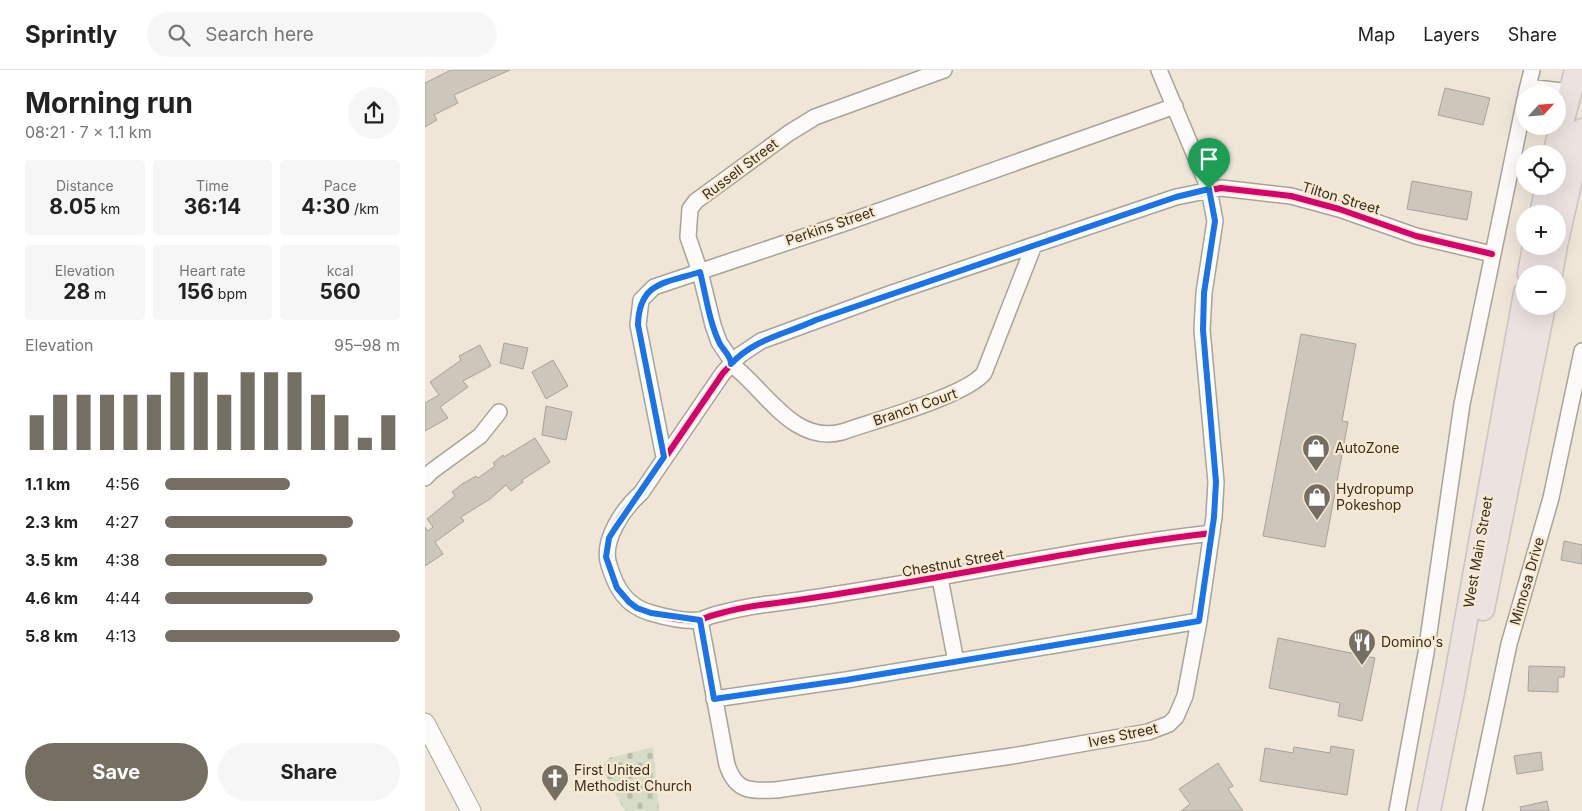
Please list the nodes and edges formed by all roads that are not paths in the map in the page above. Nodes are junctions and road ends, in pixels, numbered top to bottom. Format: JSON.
{"nodes":[{"id":1,"x":944,"y":70,"type":"edge"},
{"id":2,"x":1159,"y":70,"type":"edge"},
{"id":3,"x":1532,"y":70,"type":"edge"},
{"id":4,"x":1576,"y":70,"type":"edge"},
{"id":5,"x":1528,"y":85,"type":"edge"},
{"id":6,"x":1576,"y":93,"type":"edge"},
{"id":7,"x":1175,"y":106,"type":"junction"},
{"id":8,"x":1582,"y":130,"type":"edge"},
{"id":9,"x":1517,"y":135,"type":"edge"},
{"id":10,"x":1557,"y":145,"type":"edge"},
{"id":11,"x":1209,"y":189,"type":"junction"},
{"id":12,"x":1565,"y":205,"type":"edge"},
{"id":13,"x":1034,"y":245,"type":"junction"},
{"id":14,"x":1492,"y":254,"type":"junction"},
{"id":15,"x":700,"y":272,"type":"junction"},
{"id":16,"x":1521,"y":315,"type":"edge"},
{"id":17,"x":1542,"y":315,"type":"edge"},
{"id":18,"x":1582,"y":351,"type":"edge"},
{"id":19,"x":731,"y":364,"type":"junction"},
{"id":20,"x":499,"y":412,"type":"dead end"},
{"id":21,"x":664,"y":457,"type":"junction"},
{"id":22,"x":425,"y":478,"type":"edge"},
{"id":23,"x":1212,"y":533,"type":"junction"},
{"id":24,"x":940,"y":578,"type":"junction"},
{"id":25,"x":700,"y":620,"type":"junction"},
{"id":26,"x":1199,"y":621,"type":"junction"},
{"id":27,"x":956,"y":662,"type":"junction"},
{"id":28,"x":714,"y":699,"type":"junction"},
{"id":29,"x":425,"y":723,"type":"edge"},
{"id":30,"x":471,"y":811,"type":"edge"},
{"id":31,"x":1397,"y":811,"type":"edge"},
{"id":32,"x":1429,"y":811,"type":"edge"},
{"id":33,"x":1443,"y":811,"type":"edge"},
{"id":34,"x":1474,"y":811,"type":"edge"}],
"edges":[{"from":1,"to":15,"type":"street","name":"Russell Street"},
{"from":2,"to":7,"type":"street"},
{"from":3,"to":5,"type":"street"},
{"from":4,"to":6,"type":"main road"},
{"from":6,"to":10,"type":"main road"},
{"from":7,"to":11,"type":"street","name":"Ives Street"},
{"from":7,"to":15,"type":"street","name":"Perkins Street"},
{"from":8,"to":12,"type":"main road"},
{"from":9,"to":14,"type":"street"},
{"from":11,"to":13,"type":"street","name":"Tilton Street"},
{"from":11,"to":14,"type":"street","name":"Tilton Street"},
{"from":11,"to":23,"type":"street","name":"Ives Street"},
{"from":13,"to":19,"type":"street","name":"Tilton Street"},
{"from":13,"to":19,"type":"street","name":"Branch Court"},
{"from":14,"to":31,"type":"street"},
{"from":15,"to":19,"type":"street","name":"Russell Street"},
{"from":15,"to":21,"type":"street","name":"Perkins Street"},
{"from":16,"to":32,"type":"main road","name":"West Main Street"},
{"from":17,"to":33,"type":"main road","name":"West Main Street"},
{"from":18,"to":34,"type":"street","name":"Mimosa Drive"},
{"from":19,"to":21,"type":"street","name":"Tilton Street"},
{"from":20,"to":22,"type":"street"},
{"from":21,"to":25,"type":"street","name":"Tilton Street"},
{"from":23,"to":24,"type":"street","name":"Chestnut Street"},
{"from":23,"to":26,"type":"street","name":"Ives Street"},
{"from":24,"to":25,"type":"street","name":"Chestnut Street"},
{"from":24,"to":27,"type":"street"},
{"from":25,"to":28,"type":"street","name":"Ives Street"},
{"from":26,"to":27,"type":"street"},
{"from":26,"to":28,"type":"street","name":"Ives Street"},
{"from":27,"to":28,"type":"street"},
{"from":29,"to":30,"type":"street"}]}
